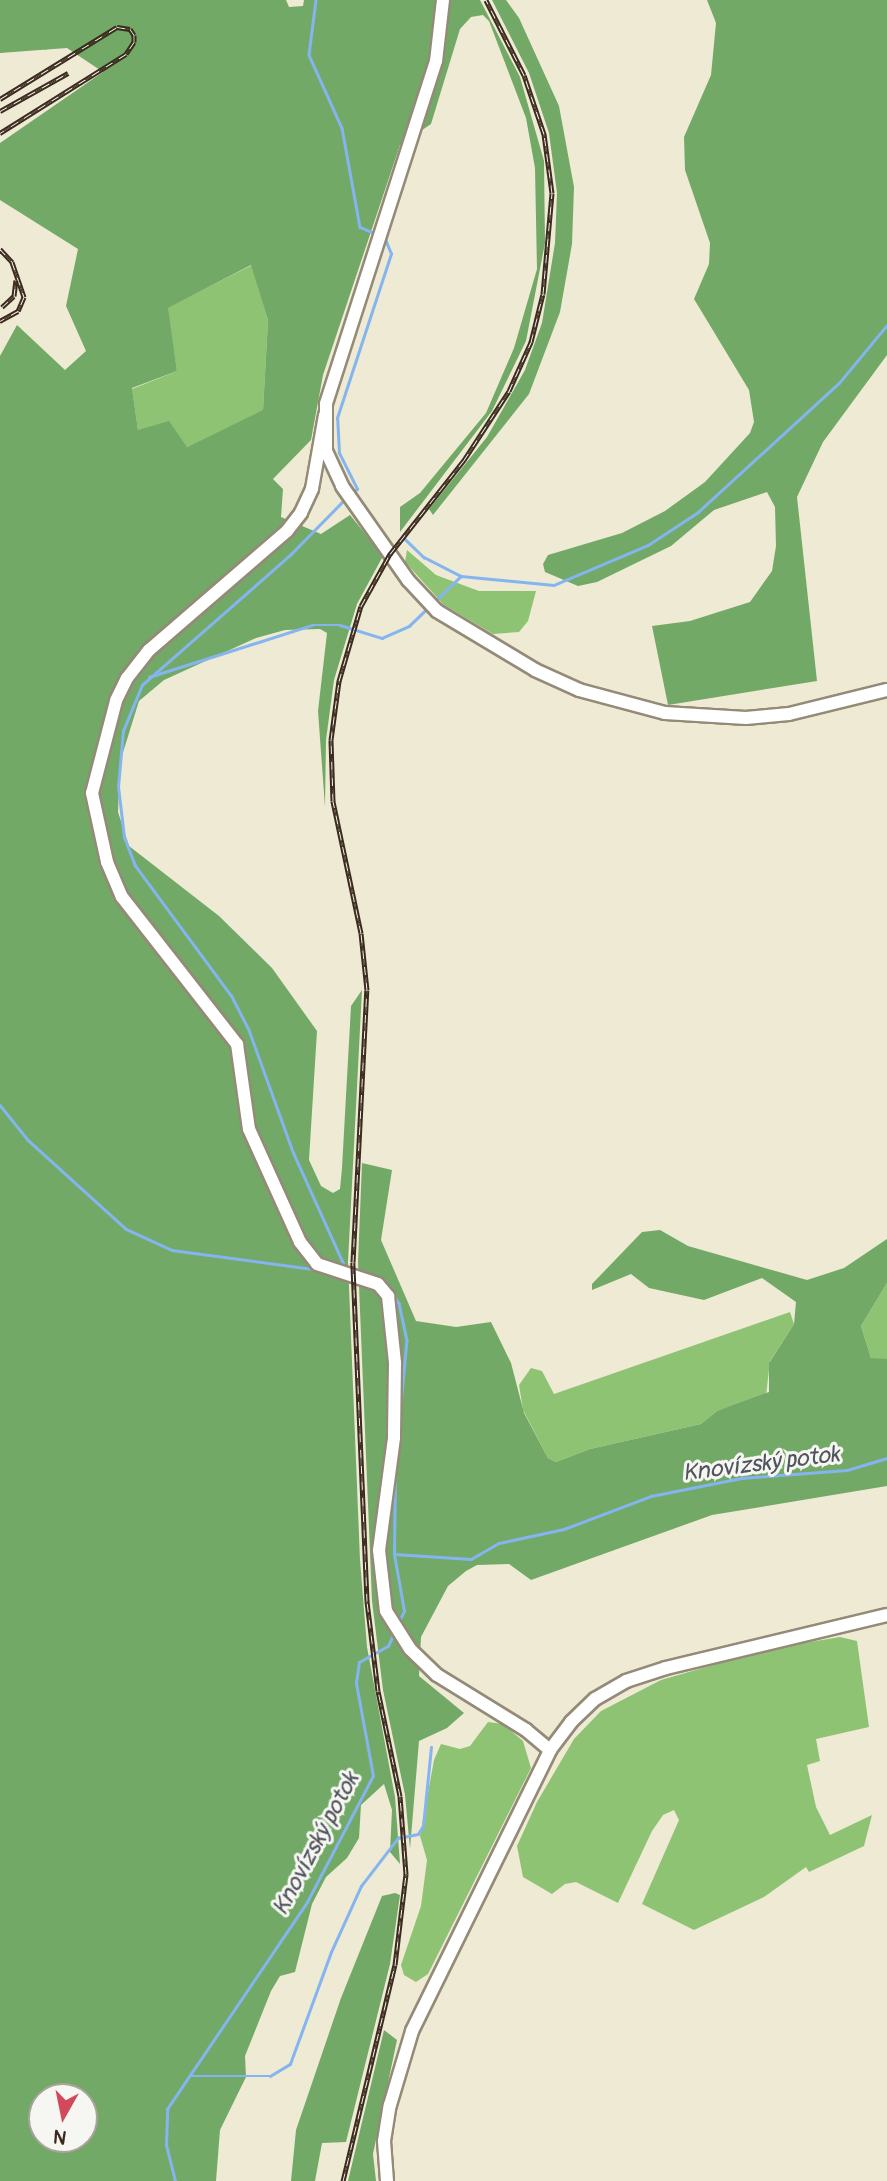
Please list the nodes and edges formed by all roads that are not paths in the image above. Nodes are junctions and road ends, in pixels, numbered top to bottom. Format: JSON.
{"nodes":[{"id":1,"x":443,"y":0,"type":"edge"},
{"id":2,"x":325,"y":415,"type":"junction"},
{"id":3,"x":312,"y":489,"type":"junction"},
{"id":4,"x":344,"y":489,"type":"junction"},
{"id":5,"x":887,"y":690,"type":"edge"},
{"id":6,"x":887,"y":1615,"type":"edge"},
{"id":7,"x":550,"y":1750,"type":"junction"},
{"id":8,"x":387,"y":2181,"type":"edge"}],
"edges":[{"from":1,"to":2,"type":"street"},
{"from":2,"to":3,"type":"street"},
{"from":2,"to":4,"type":"street"},
{"from":3,"to":4,"type":"street"},
{"from":3,"to":7,"type":"street"},
{"from":4,"to":5,"type":"street"},
{"from":6,"to":7,"type":"street"},
{"from":7,"to":8,"type":"street"}]}
